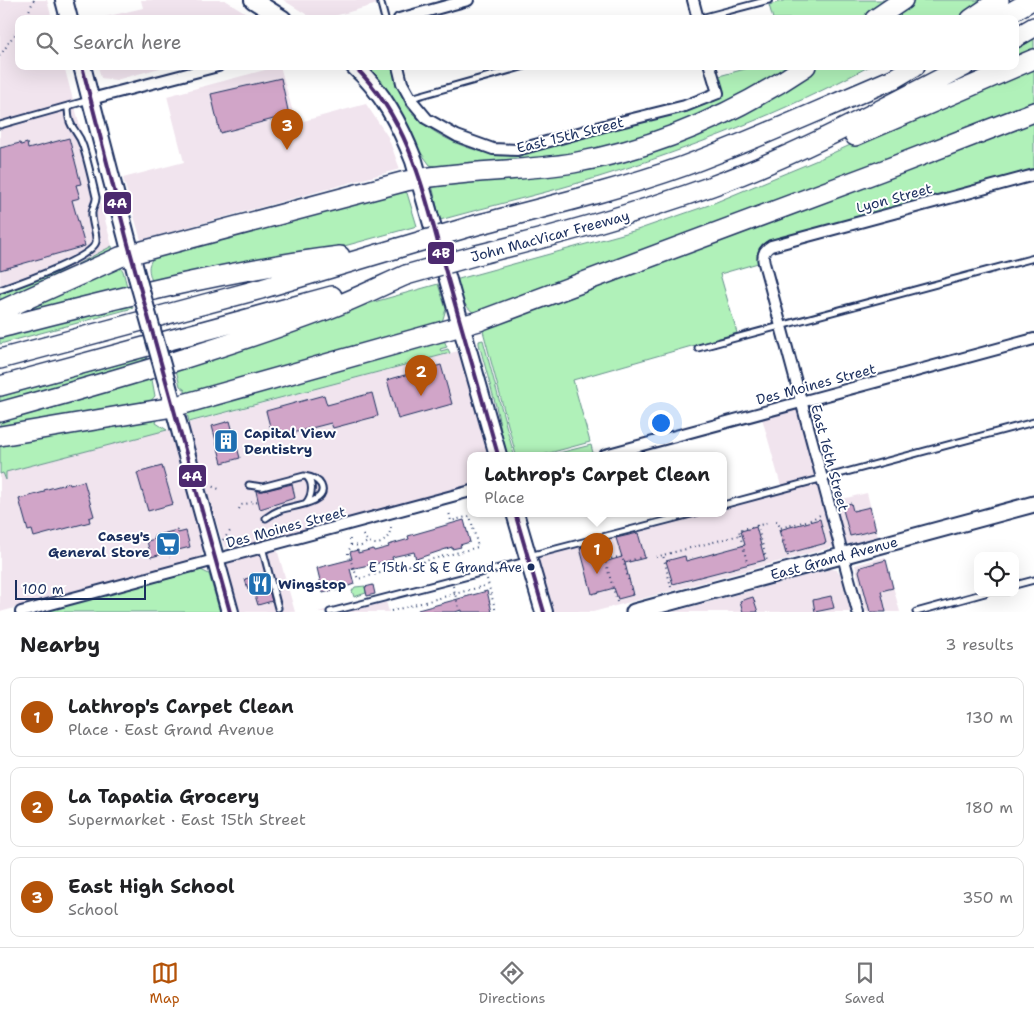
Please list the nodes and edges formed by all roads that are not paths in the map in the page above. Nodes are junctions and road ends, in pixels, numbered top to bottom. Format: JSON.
{"nodes":[{"id":1,"x":64,"y":0,"type":"edge"},
{"id":2,"x":253,"y":0,"type":"edge"},
{"id":3,"x":380,"y":0,"type":"edge"},
{"id":4,"x":468,"y":0,"type":"edge"},
{"id":5,"x":693,"y":0,"type":"edge"},
{"id":6,"x":769,"y":0,"type":"edge"},
{"id":7,"x":903,"y":0,"type":"edge"},
{"id":8,"x":999,"y":0,"type":"edge"},
{"id":9,"x":1032,"y":0,"type":"edge"},
{"id":10,"x":68,"y":15,"type":"edge"},
{"id":11,"x":277,"y":15,"type":"edge"},
{"id":12,"x":384,"y":15,"type":"edge"},
{"id":13,"x":414,"y":15,"type":"edge"},
{"id":14,"x":696,"y":15,"type":"edge"},
{"id":15,"x":712,"y":15,"type":"edge"},
{"id":16,"x":881,"y":15,"type":"edge"},
{"id":17,"x":977,"y":15,"type":"edge"},
{"id":18,"x":1006,"y":15,"type":"edge"},
{"id":19,"x":1034,"y":27,"type":"edge"},
{"id":20,"x":1019,"y":36,"type":"edge"},
{"id":21,"x":1034,"y":59,"type":"edge"},
{"id":22,"x":1019,"y":65,"type":"edge"},
{"id":23,"x":83,"y":70,"type":"edge"},
{"id":24,"x":203,"y":70,"type":"edge"},
{"id":25,"x":358,"y":70,"type":"edge"},
{"id":26,"x":399,"y":70,"type":"edge"},
{"id":27,"x":511,"y":70,"type":"edge"},
{"id":28,"x":711,"y":70,"type":"edge"},
{"id":29,"x":799,"y":70,"type":"edge"},
{"id":30,"x":881,"y":70,"type":"edge"},
{"id":31,"x":908,"y":70,"type":"edge"},
{"id":32,"x":957,"y":70,"type":"edge"},
{"id":33,"x":1008,"y":70,"type":"edge"},
{"id":34,"x":410,"y":98,"type":"junction"},
{"id":35,"x":91,"y":99,"type":"junction"},
{"id":36,"x":68,"y":106,"type":"junction"},
{"id":37,"x":1034,"y":112,"type":"edge"},
{"id":38,"x":0,"y":125,"type":"edge"},
{"id":39,"x":756,"y":137,"type":"junction"},
{"id":40,"x":768,"y":164,"type":"junction"},
{"id":41,"x":1034,"y":175,"type":"edge"},
{"id":42,"x":419,"y":178,"type":"junction"},
{"id":43,"x":392,"y":250,"type":"junction"},
{"id":44,"x":764,"y":253,"type":"joint"},
{"id":45,"x":131,"y":254,"type":"junction"},
{"id":46,"x":1034,"y":258,"type":"edge"},
{"id":47,"x":406,"y":275,"type":"junction"},
{"id":48,"x":0,"y":290,"type":"edge"},
{"id":49,"x":0,"y":311,"type":"edge"},
{"id":50,"x":462,"y":326,"type":"junction"},
{"id":51,"x":781,"y":326,"type":"junction"},
{"id":52,"x":0,"y":328,"type":"edge"},
{"id":53,"x":1034,"y":339,"type":"edge"},
{"id":54,"x":698,"y":348,"type":"dead end"},
{"id":55,"x":0,"y":358,"type":"edge"},
{"id":56,"x":0,"y":386,"type":"edge"},
{"id":57,"x":801,"y":402,"type":"junction"},
{"id":58,"x":173,"y":407,"type":"junction"},
{"id":59,"x":0,"y":412,"type":"edge"},
{"id":60,"x":1034,"y":422,"type":"edge"},
{"id":61,"x":0,"y":436,"type":"edge"},
{"id":62,"x":497,"y":452,"type":"edge"},
{"id":63,"x":616,"y":452,"type":"edge"},
{"id":64,"x":304,"y":476,"type":"junction"},
{"id":65,"x":822,"y":478,"type":"junction"},
{"id":66,"x":249,"y":485,"type":"dead end"},
{"id":67,"x":467,"y":492,"type":"edge"},
{"id":68,"x":306,"y":504,"type":"junction"},
{"id":69,"x":727,"y":504,"type":"edge"},
{"id":70,"x":1034,"y":504,"type":"edge"},
{"id":71,"x":516,"y":517,"type":"edge"},
{"id":72,"x":680,"y":517,"type":"edge"},
{"id":73,"x":266,"y":518,"type":"dead end"},
{"id":74,"x":262,"y":547,"type":"junction"},
{"id":75,"x":842,"y":556,"type":"junction"},
{"id":76,"x":529,"y":558,"type":"junction"},
{"id":77,"x":216,"y":560,"type":"junction"},
{"id":78,"x":1034,"y":580,"type":"edge"},
{"id":79,"x":1019,"y":584,"type":"edge"},
{"id":80,"x":974,"y":596,"type":"edge"},
{"id":81,"x":633,"y":605,"type":"edge"},
{"id":82,"x":278,"y":608,"type":"dead end"},
{"id":83,"x":21,"y":612,"type":"edge"},
{"id":84,"x":230,"y":612,"type":"edge"},
{"id":85,"x":330,"y":612,"type":"edge"},
{"id":86,"x":544,"y":612,"type":"edge"},
{"id":87,"x":858,"y":612,"type":"edge"},
{"id":88,"x":916,"y":612,"type":"edge"}],
"edges":[{"from":1,"to":10,"type":"main road"},
{"from":2,"to":11,"type":"main road"},
{"from":3,"to":12,"type":"lane"},
{"from":4,"to":13,"type":"street"},
{"from":5,"to":14,"type":"street"},
{"from":6,"to":15,"type":"lane"},
{"from":7,"to":16,"type":"highway"},
{"from":8,"to":17,"type":"highway"},
{"from":9,"to":18,"type":"highway"},
{"from":19,"to":20,"type":"highway"},
{"from":21,"to":22,"type":"highway"},
{"from":23,"to":35,"type":"main road"},
{"from":24,"to":35,"type":"street"},
{"from":25,"to":42,"type":"main road"},
{"from":26,"to":34,"type":"street","name":"East 15th Street"},
{"from":27,"to":34,"type":"lane"},
{"from":28,"to":34,"type":"street","name":"East 15th Street"},
{"from":29,"to":42,"type":"highway"},
{"from":30,"to":39,"type":"highway"},
{"from":31,"to":39,"type":"highway"},
{"from":32,"to":40,"type":"highway","name":"John MacVicar Freeway"},
{"from":33,"to":40,"type":"highway"},
{"from":35,"to":36,"type":"lane"},
{"from":35,"to":45,"type":"main road"},
{"from":36,"to":38,"type":"lane"},
{"from":36,"to":48,"type":"lane"},
{"from":37,"to":50,"type":"highway"},
{"from":39,"to":43,"type":"highway","bridge":true},
{"from":40,"to":47,"type":"highway","name":"John MacVicar Freeway","bridge":true},
{"from":41,"to":44,"type":"street","name":"Lyon Street"},
{"from":42,"to":45,"type":"highway"},
{"from":42,"to":50,"type":"main road"},
{"from":43,"to":52,"type":"highway"},
{"from":43,"to":55,"type":"highway"},
{"from":44,"to":51,"type":"street","name":"East 16th Street"},
{"from":45,"to":49,"type":"highway"},
{"from":45,"to":58,"type":"main road","bridge":true},
{"from":46,"to":51,"type":"lane"},
{"from":47,"to":56,"type":"highway","name":"John MacVicar Freeway"},
{"from":47,"to":59,"type":"highway"},
{"from":50,"to":58,"type":"highway"},
{"from":50,"to":62,"type":"main road"},
{"from":51,"to":54,"type":"lane"},
{"from":51,"to":57,"type":"street","name":"East 16th Street"},
{"from":53,"to":57,"type":"street","name":"Des Moines Street"},
{"from":57,"to":63,"type":"street","name":"Des Moines Street"},
{"from":57,"to":65,"type":"street","name":"East 16th Street"},
{"from":58,"to":61,"type":"highway"},
{"from":58,"to":77,"type":"main road"},
{"from":60,"to":65,"type":"lane"},
{"from":64,"to":66,"type":"lane"},
{"from":64,"to":68,"type":"lane"},
{"from":64,"to":68,"type":"lane"},
{"from":65,"to":69,"type":"lane"},
{"from":65,"to":75,"type":"street","name":"East 16th Street"},
{"from":67,"to":74,"type":"street","name":"Des Moines Street"},
{"from":68,"to":73,"type":"lane"},
{"from":70,"to":75,"type":"main road","name":"East Grand Avenue"},
{"from":71,"to":76,"type":"main road"},
{"from":72,"to":76,"type":"lane"},
{"from":74,"to":77,"type":"street","name":"Des Moines Street"},
{"from":74,"to":82,"type":"lane"},
{"from":75,"to":81,"type":"main road","name":"East Grand Avenue"},
{"from":75,"to":87,"type":"street","name":"East 16th Street"},
{"from":76,"to":85,"type":"lane"},
{"from":76,"to":86,"type":"main road"},
{"from":77,"to":83,"type":"street","name":"Des Moines Street"},
{"from":77,"to":84,"type":"main road"},
{"from":78,"to":79,"type":"lane"},
{"from":80,"to":88,"type":"lane"}]}
